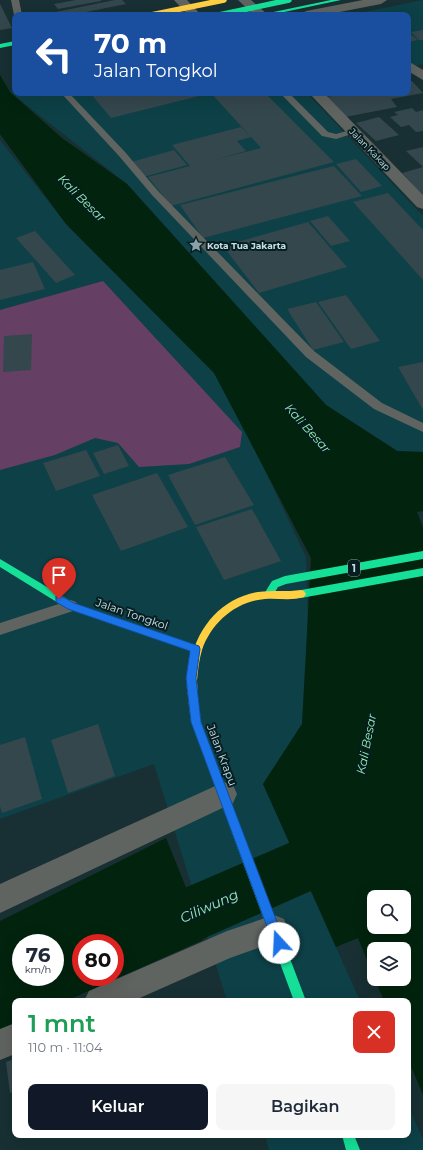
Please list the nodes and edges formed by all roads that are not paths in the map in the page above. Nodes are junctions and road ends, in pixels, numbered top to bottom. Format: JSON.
{"nodes":[{"id":1,"x":15,"y":0,"type":"edge"},
{"id":2,"x":180,"y":0,"type":"edge"},
{"id":3,"x":224,"y":0,"type":"edge"},
{"id":4,"x":244,"y":0,"type":"edge"},
{"id":5,"x":289,"y":0,"type":"edge"},
{"id":6,"x":339,"y":0,"type":"edge"},
{"id":7,"x":381,"y":0,"type":"edge"},
{"id":8,"x":17,"y":12,"type":"edge"},
{"id":9,"x":166,"y":12,"type":"edge"},
{"id":10,"x":192,"y":12,"type":"edge"},
{"id":11,"x":232,"y":12,"type":"edge"},
{"id":12,"x":236,"y":12,"type":"edge"},
{"id":13,"x":258,"y":12,"type":"edge"},
{"id":14,"x":277,"y":12,"type":"edge"},
{"id":15,"x":321,"y":12,"type":"edge"},
{"id":16,"x":12,"y":44,"type":"edge"},
{"id":17,"x":0,"y":46,"type":"edge"},
{"id":18,"x":411,"y":66,"type":"edge"},
{"id":19,"x":423,"y":76,"type":"edge"},
{"id":20,"x":68,"y":96,"type":"edge"},
{"id":21,"x":287,"y":96,"type":"edge"},
{"id":22,"x":319,"y":96,"type":"edge"},
{"id":23,"x":354,"y":132,"type":"junction"},
{"id":24,"x":423,"y":204,"type":"edge"},
{"id":25,"x":423,"y":428,"type":"edge"},
{"id":26,"x":423,"y":555,"type":"edge"},
{"id":27,"x":0,"y":563,"type":"edge"},
{"id":28,"x":423,"y":572,"type":"edge"},
{"id":29,"x":269,"y":594,"type":"junction"},
{"id":30,"x":71,"y":606,"type":"junction"},
{"id":31,"x":0,"y":629,"type":"edge"},
{"id":32,"x":196,"y":649,"type":"junction"},
{"id":33,"x":226,"y":802,"type":"junction"},
{"id":34,"x":0,"y":899,"type":"edge"},
{"id":35,"x":272,"y":924,"type":"junction"},
{"id":36,"x":106,"y":998,"type":"edge"},
{"id":37,"x":299,"y":998,"type":"edge"},
{"id":38,"x":12,"y":1039,"type":"edge"},
{"id":39,"x":0,"y":1045,"type":"edge"},
{"id":40,"x":349,"y":1138,"type":"edge"},
{"id":41,"x":353,"y":1150,"type":"edge"}],
"edges":[{"from":1,"to":8,"type":"lane"},
{"from":2,"to":10,"type":"street"},
{"from":3,"to":9,"type":"main road","bridge":true},
{"from":3,"to":12,"type":"street"},
{"from":4,"to":13,"type":"street"},
{"from":5,"to":11,"type":"main road","bridge":true},
{"from":6,"to":14,"type":"main road"},
{"from":7,"to":15,"type":"street"},
{"from":16,"to":17,"type":"main road"},
{"from":18,"to":19,"type":"street"},
{"from":20,"to":25,"type":"lane"},
{"from":21,"to":23,"type":"lane"},
{"from":22,"to":23,"type":"street","name":"Jalan Kakap"},
{"from":23,"to":24,"type":"street","name":"Jalan Kakap"},
{"from":26,"to":29,"type":"main road","number":"1"},
{"from":27,"to":30,"type":"main road","name":"Jalan Tongkol"},
{"from":28,"to":29,"type":"main road","number":"1"},
{"from":29,"to":32,"type":"main road","name":"Jalan Krapu","number":"1"},
{"from":30,"to":31,"type":"lane"},
{"from":30,"to":32,"type":"main road","name":"Jalan Tongkol"},
{"from":32,"to":33,"type":"main road","name":"Jalan Krapu","number":"1"},
{"from":33,"to":34,"type":"street"},
{"from":33,"to":35,"type":"main road","name":"Jalan Krapu","number":"1"},
{"from":35,"to":36,"type":"street"},
{"from":35,"to":37,"type":"main road","name":"Jalan Krapu","number":"1"},
{"from":38,"to":39,"type":"street"},
{"from":40,"to":41,"type":"main road"}]}
